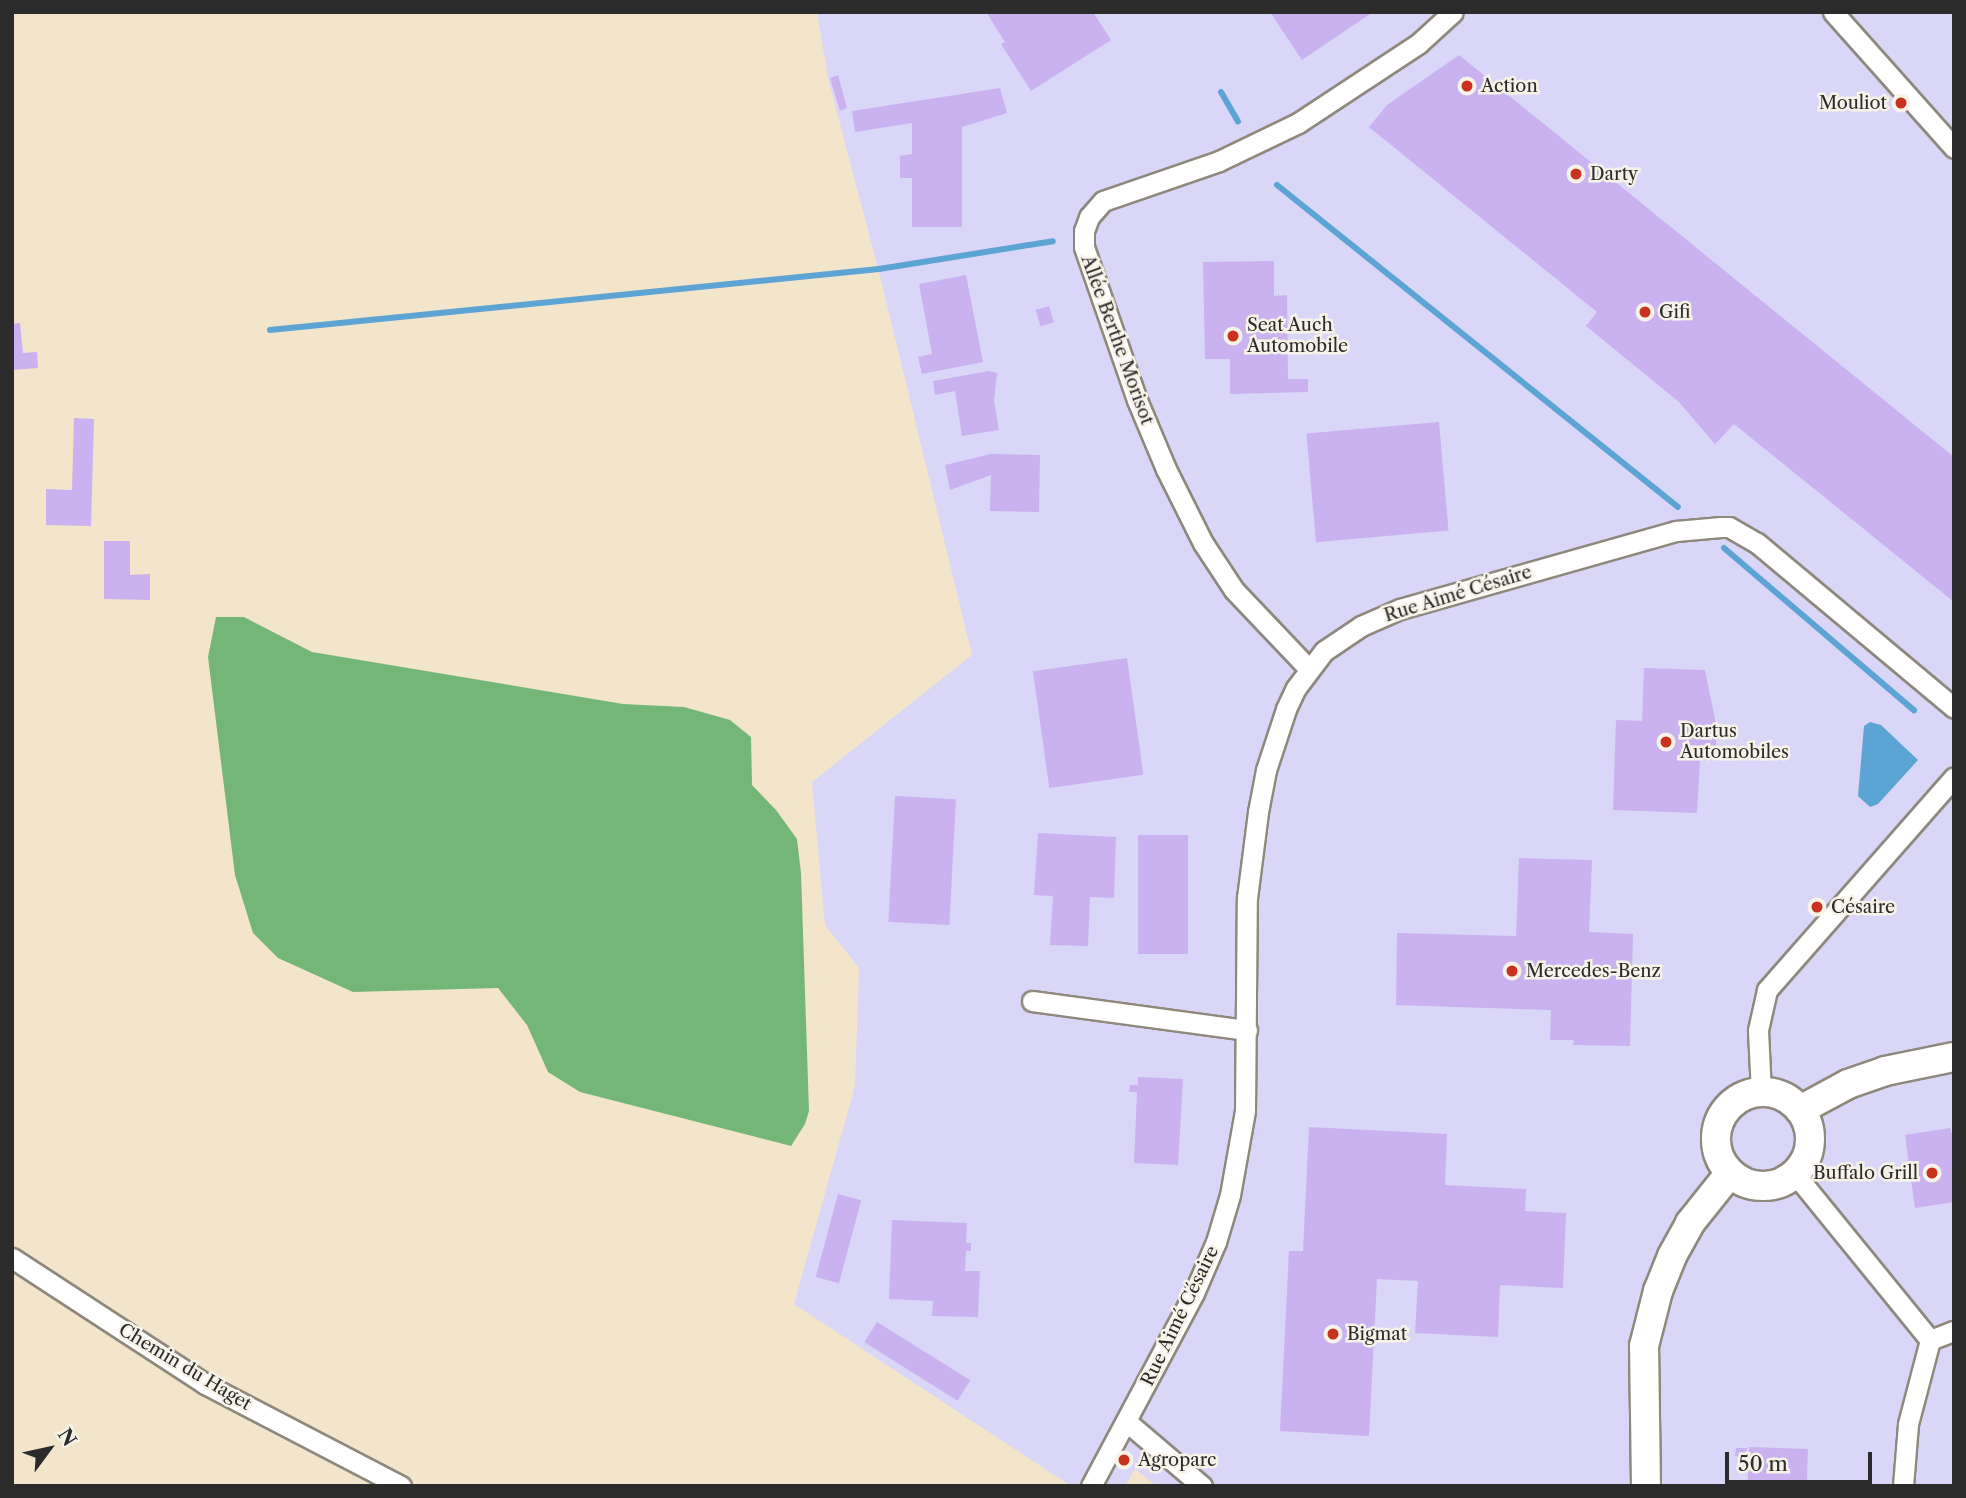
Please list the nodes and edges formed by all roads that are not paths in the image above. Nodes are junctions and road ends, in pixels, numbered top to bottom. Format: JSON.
{"nodes":[{"id":1,"x":1452,"y":12,"type":"edge"},
{"id":2,"x":1833,"y":12,"type":"edge"},
{"id":3,"x":1954,"y":148,"type":"edge"},
{"id":4,"x":1309,"y":669,"type":"junction"},
{"id":5,"x":1954,"y":708,"type":"edge"},
{"id":6,"x":1954,"y":777,"type":"edge"},
{"id":7,"x":1032,"y":1001,"type":"dead end"},
{"id":8,"x":1247,"y":1030,"type":"junction"},
{"id":9,"x":1954,"y":1057,"type":"edge"},
{"id":10,"x":1761,"y":1091,"type":"junction"},
{"id":11,"x":1800,"y":1110,"type":"junction"},
{"id":12,"x":1730,"y":1173,"type":"junction"},
{"id":13,"x":1795,"y":1174,"type":"junction"},
{"id":14,"x":12,"y":1258,"type":"edge"},
{"id":15,"x":1954,"y":1331,"type":"edge"},
{"id":16,"x":1930,"y":1340,"type":"junction"},
{"id":17,"x":1127,"y":1422,"type":"junction"},
{"id":18,"x":401,"y":1486,"type":"edge"},
{"id":19,"x":1091,"y":1486,"type":"edge"},
{"id":20,"x":1202,"y":1486,"type":"edge"},
{"id":21,"x":1646,"y":1486,"type":"edge"},
{"id":22,"x":1903,"y":1486,"type":"edge"}],
"edges":[{"from":1,"to":4,"type":"street","name":"Allée Berthe Morisot"},
{"from":2,"to":3,"type":"street"},
{"from":4,"to":5,"type":"street","name":"Rue Aimé Césaire"},
{"from":4,"to":8,"type":"street","name":"Rue Aimé Césaire"},
{"from":6,"to":10,"type":"street"},
{"from":7,"to":8,"type":"street"},
{"from":8,"to":17,"type":"street","name":"Rue Aimé Césaire"},
{"from":9,"to":11,"type":"street"},
{"from":10,"to":11,"type":"street"},
{"from":10,"to":12,"type":"street"},
{"from":11,"to":13,"type":"street"},
{"from":12,"to":13,"type":"street"},
{"from":12,"to":21,"type":"street"},
{"from":13,"to":16,"type":"street"},
{"from":14,"to":18,"type":"street","name":"Chemin du Haget"},
{"from":15,"to":16,"type":"street"},
{"from":16,"to":22,"type":"street"},
{"from":17,"to":19,"type":"street","name":"Rue Aimé Césaire"},
{"from":17,"to":20,"type":"street"}]}
